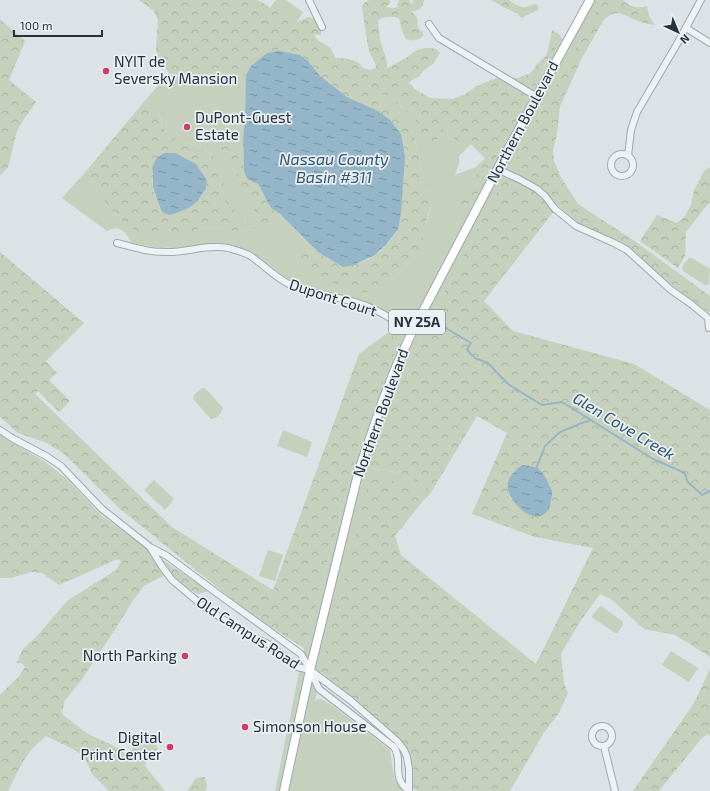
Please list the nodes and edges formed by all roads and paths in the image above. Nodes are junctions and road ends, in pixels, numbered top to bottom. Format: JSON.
{"nodes":[{"id":1,"x":309,"y":0,"type":"edge"},
{"id":2,"x":590,"y":0,"type":"edge"},
{"id":3,"x":701,"y":0,"type":"edge"},
{"id":4,"x":429,"y":24,"type":"dead end"},
{"id":5,"x":322,"y":27,"type":"dead end"},
{"id":6,"x":686,"y":28,"type":"junction"},
{"id":7,"x":710,"y":43,"type":"edge"},
{"id":8,"x":536,"y":97,"type":"junction"},
{"id":9,"x":628,"y":156,"type":"dead end"},
{"id":10,"x":498,"y":169,"type":"junction"},
{"id":11,"x":117,"y":243,"type":"dead end"},
{"id":12,"x":709,"y":328,"type":"edge"},
{"id":13,"x":412,"y":332,"type":"junction"},
{"id":14,"x":0,"y":430,"type":"edge"},
{"id":15,"x":150,"y":547,"type":"junction"},
{"id":16,"x":310,"y":670,"type":"junction"},
{"id":17,"x":604,"y":746,"type":"dead end"},
{"id":18,"x":284,"y":791,"type":"edge"},
{"id":19,"x":409,"y":791,"type":"edge"},
{"id":20,"x":615,"y":791,"type":"edge"}],
"edges":[{"from":1,"to":5,"type":"street"},
{"from":2,"to":8,"type":"main road","name":"Northern Boulevard","number":"NY 25A"},
{"from":3,"to":6,"type":"street"},
{"from":4,"to":8,"type":"street"},
{"from":6,"to":7,"type":"street"},
{"from":6,"to":9,"type":"street"},
{"from":8,"to":10,"type":"main road","name":"Northern Boulevard","number":"NY 25A"},
{"from":10,"to":12,"type":"street"},
{"from":10,"to":13,"type":"main road","name":"Northern Boulevard","number":"NY 25A"},
{"from":11,"to":13,"type":"street","name":"Dupont Court"},
{"from":13,"to":16,"type":"main road","name":"Northern Boulevard","number":"NY 25A"},
{"from":14,"to":15,"type":"street","name":"Old Campus Road"},
{"from":15,"to":16,"type":"street","name":"Old Campus Road"},
{"from":15,"to":16,"type":"street","name":"Old Campus Road"},
{"from":16,"to":18,"type":"main road","name":"Northern Boulevard","number":"NY 25A"},
{"from":16,"to":19,"type":"street"},
{"from":16,"to":19,"type":"street"},
{"from":17,"to":20,"type":"street"}]}
